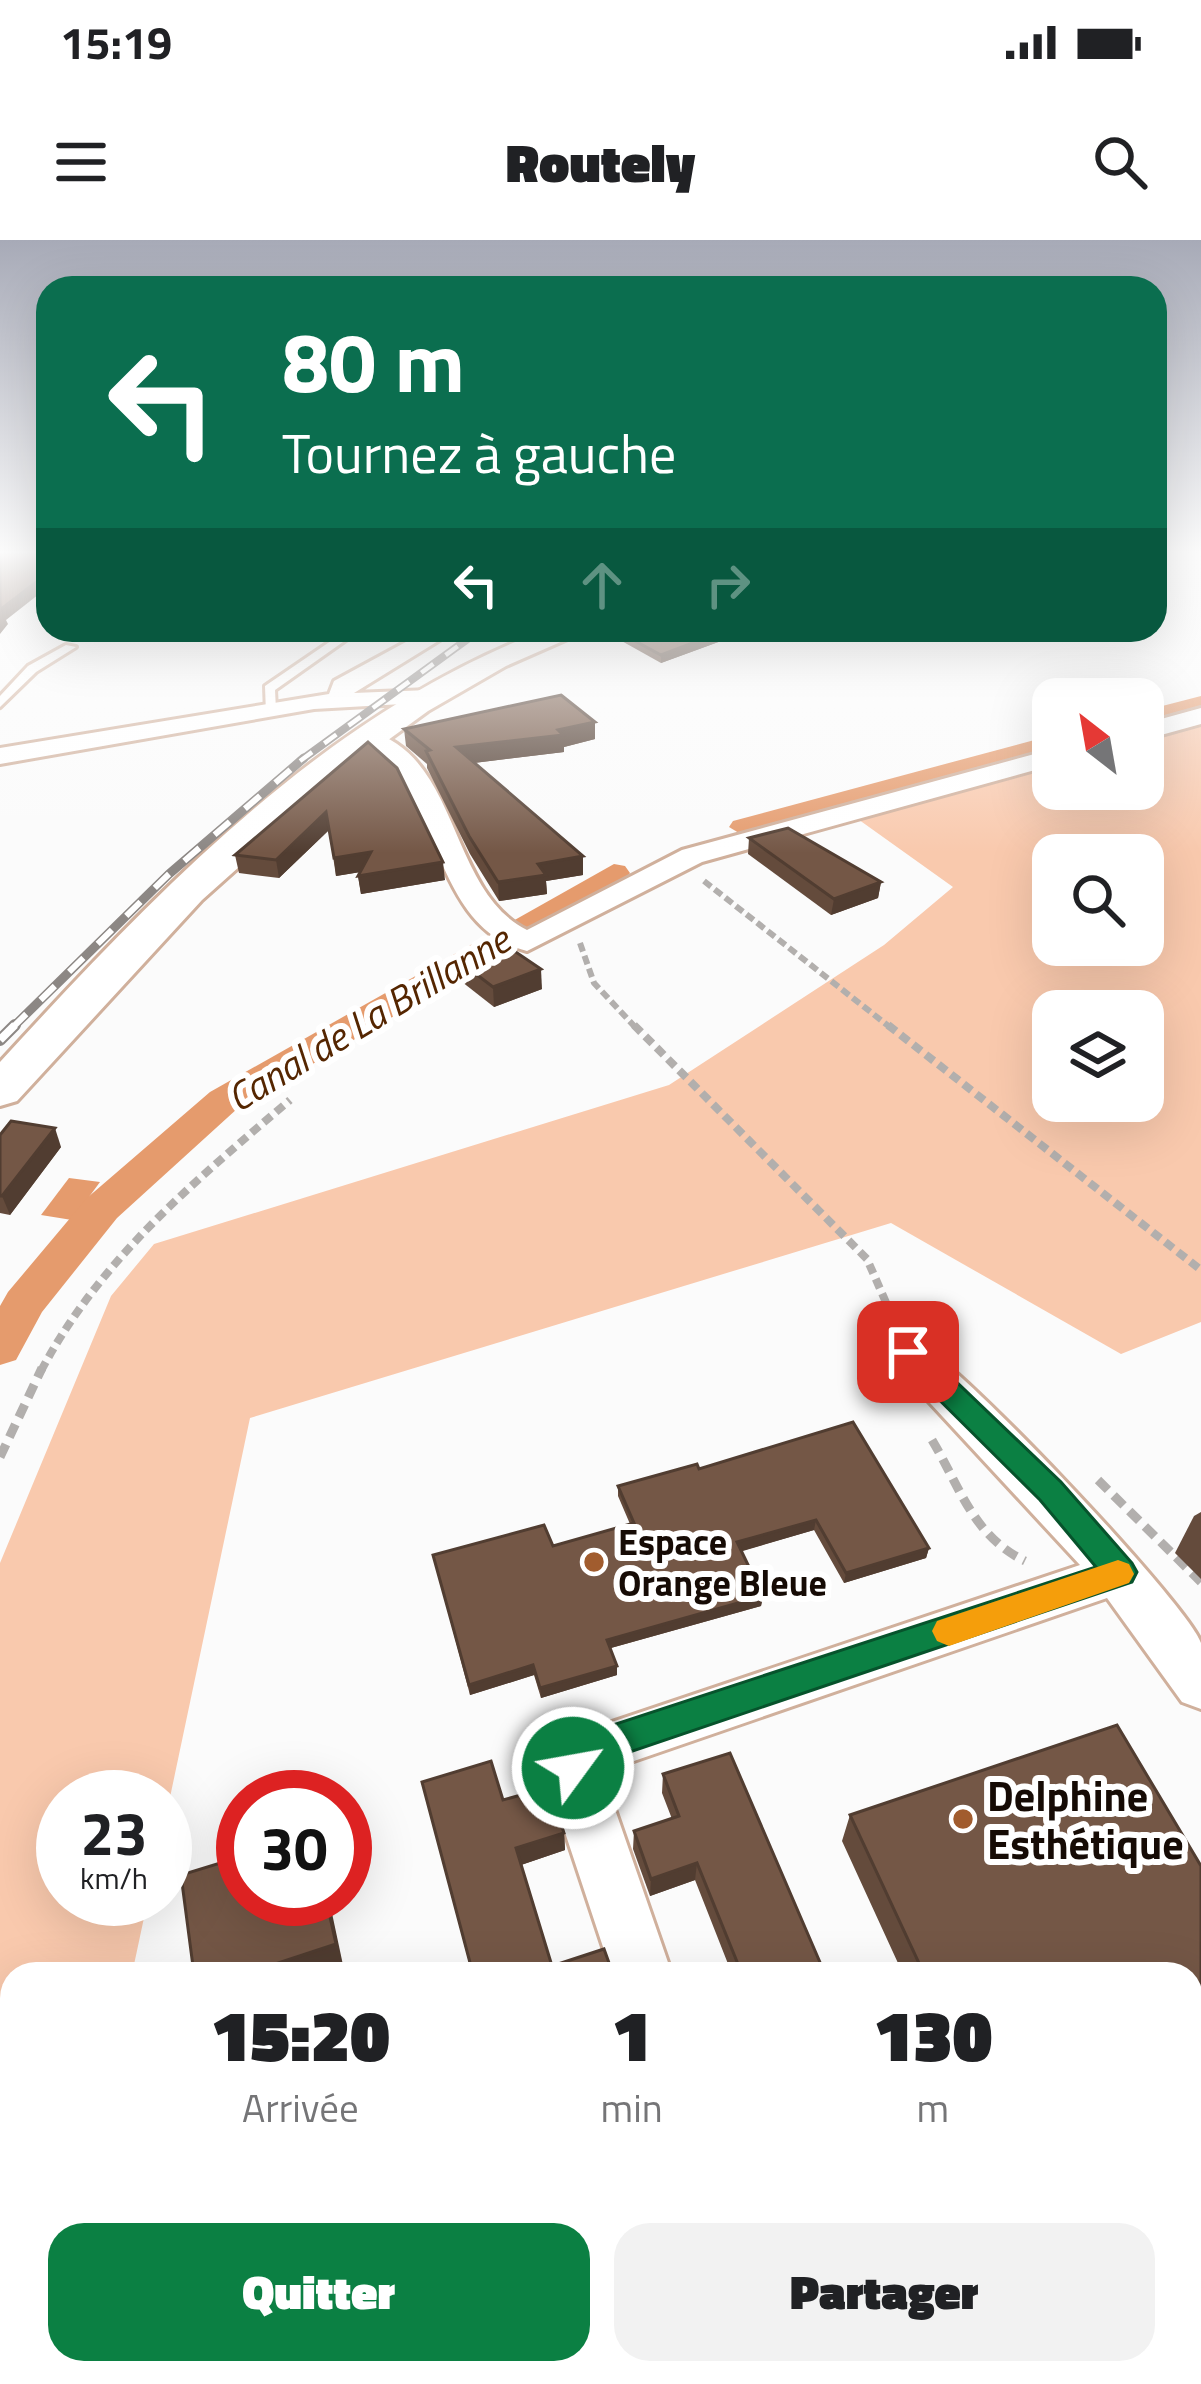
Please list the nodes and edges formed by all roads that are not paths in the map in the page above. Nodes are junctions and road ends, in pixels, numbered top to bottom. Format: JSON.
{"nodes":[{"id":1,"x":60,"y":653,"type":"edge"},
{"id":2,"x":321,"y":653,"type":"edge"},
{"id":3,"x":404,"y":653,"type":"edge"},
{"id":4,"x":510,"y":653,"type":"edge"},
{"id":5,"x":429,"y":697,"type":"junction"},
{"id":6,"x":342,"y":698,"type":"junction"},
{"id":7,"x":0,"y":703,"type":"edge"},
{"id":8,"x":270,"y":710,"type":"junction"},
{"id":9,"x":1201,"y":716,"type":"edge"},
{"id":10,"x":1164,"y":726,"type":"edge"},
{"id":11,"x":368,"y":739,"type":"junction"},
{"id":12,"x":0,"y":755,"type":"edge"},
{"id":13,"x":1032,"y":763,"type":"edge"},
{"id":14,"x":0,"y":1091,"type":"edge"},
{"id":15,"x":908,"y":1352,"type":"road end"},
{"id":16,"x":1108,"y":1578,"type":"junction"},
{"id":17,"x":1201,"y":1685,"type":"edge"},
{"id":18,"x":638,"y":1962,"type":"edge"}],
"edges":[{"from":1,"to":7,"type":"lane"},
{"from":2,"to":8,"type":"lane"},
{"from":3,"to":6,"type":"street"},
{"from":4,"to":5,"type":"street"},
{"from":5,"to":6,"type":"street"},
{"from":5,"to":11,"type":"street"},
{"from":6,"to":8,"type":"street"},
{"from":8,"to":12,"type":"street"},
{"from":9,"to":10,"type":"street"},
{"from":11,"to":13,"type":"street"},
{"from":11,"to":14,"type":"street"},
{"from":15,"to":16,"type":"street"},
{"from":16,"to":17,"type":"street"},
{"from":16,"to":18,"type":"street"}]}
